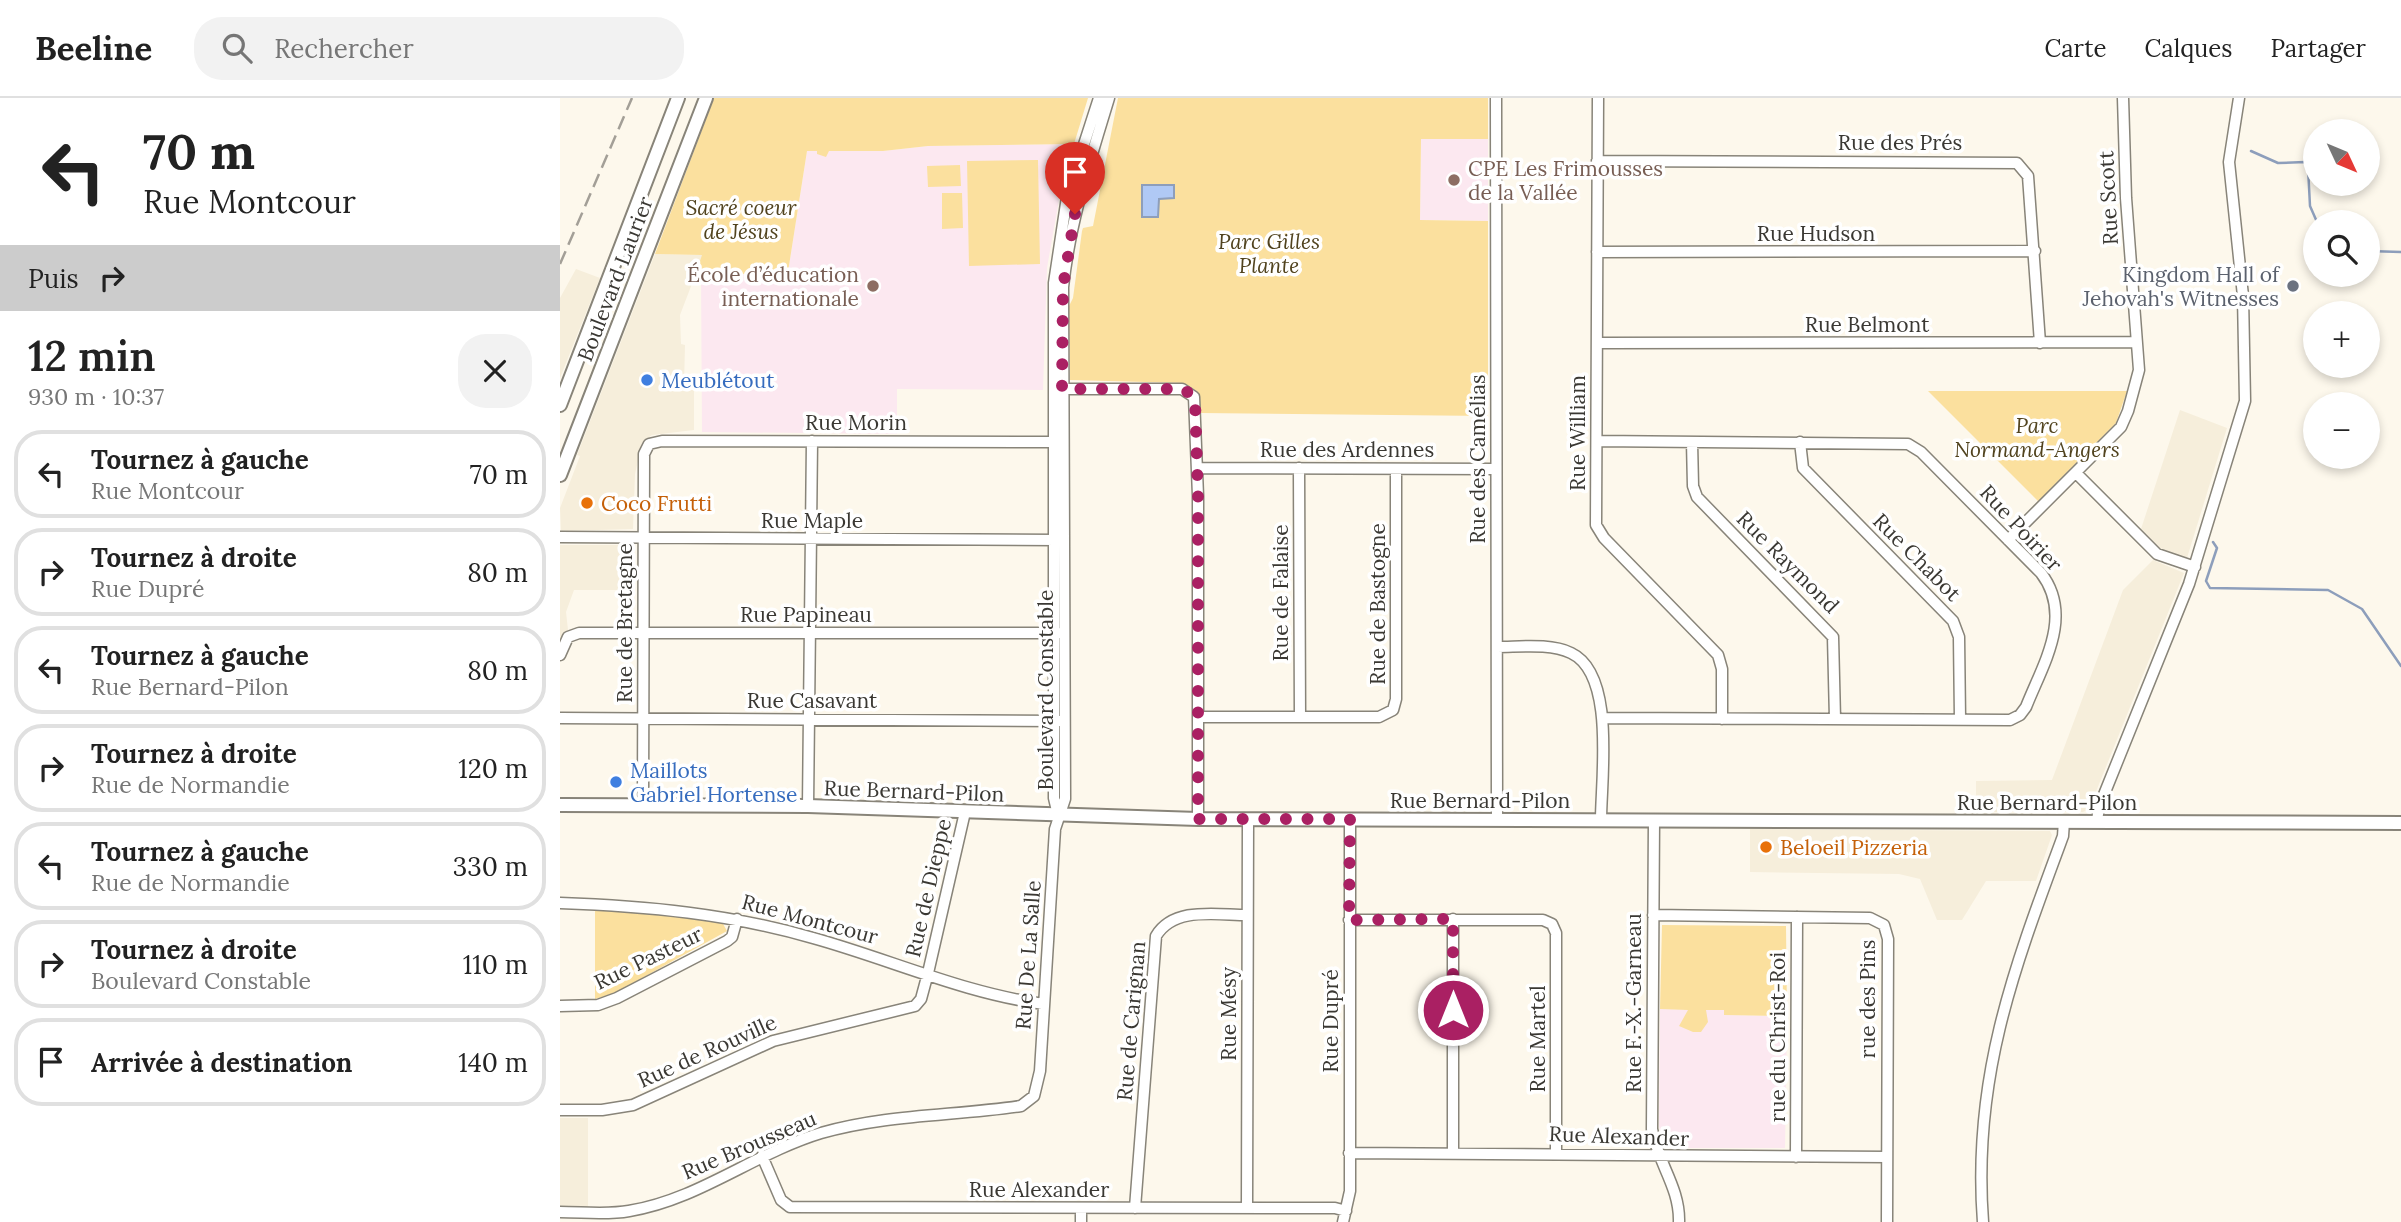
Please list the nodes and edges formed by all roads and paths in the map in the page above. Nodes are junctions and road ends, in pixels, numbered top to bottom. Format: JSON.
{"nodes":[{"id":1,"x":678,"y":98,"type":"edge"},
{"id":2,"x":706,"y":98,"type":"edge"},
{"id":3,"x":1098,"y":98,"type":"edge"},
{"id":4,"x":1109,"y":98,"type":"edge"},
{"id":5,"x":1496,"y":98,"type":"edge"},
{"id":6,"x":1598,"y":98,"type":"edge"},
{"id":7,"x":2123,"y":98,"type":"edge"},
{"id":8,"x":2239,"y":98,"type":"edge"},
{"id":9,"x":1085,"y":152,"type":"junction"},
{"id":10,"x":1597,"y":161,"type":"junction"},
{"id":11,"x":2035,"y":251,"type":"junction"},
{"id":12,"x":1597,"y":252,"type":"junction"},
{"id":13,"x":2136,"y":342,"type":"junction"},
{"id":14,"x":1598,"y":343,"type":"junction"},
{"id":15,"x":2040,"y":343,"type":"junction"},
{"id":16,"x":1057,"y":389,"type":"junction"},
{"id":17,"x":560,"y":405,"type":"edge"},
{"id":18,"x":812,"y":441,"type":"junction"},
{"id":19,"x":1058,"y":442,"type":"junction"},
{"id":20,"x":1597,"y":442,"type":"junction"},
{"id":21,"x":1692,"y":442,"type":"junction"},
{"id":22,"x":1800,"y":442,"type":"junction"},
{"id":23,"x":649,"y":444,"type":"joint"},
{"id":24,"x":1197,"y":468,"type":"junction"},
{"id":25,"x":1299,"y":468,"type":"junction"},
{"id":26,"x":1396,"y":469,"type":"junction"},
{"id":27,"x":1496,"y":469,"type":"junction"},
{"id":28,"x":2076,"y":473,"type":"junction"},
{"id":29,"x":560,"y":475,"type":"edge"},
{"id":30,"x":560,"y":537,"type":"edge"},
{"id":31,"x":643,"y":538,"type":"junction"},
{"id":32,"x":811,"y":539,"type":"junction"},
{"id":33,"x":1052,"y":540,"type":"junction"},
{"id":34,"x":1064,"y":540,"type":"junction"},
{"id":35,"x":2008,"y":540,"type":"junction"},
{"id":36,"x":2195,"y":567,"type":"junction"},
{"id":37,"x":644,"y":633,"type":"junction"},
{"id":38,"x":1059,"y":633,"type":"junction"},
{"id":39,"x":810,"y":634,"type":"junction"},
{"id":40,"x":1497,"y":647,"type":"junction"},
{"id":41,"x":560,"y":655,"type":"edge"},
{"id":42,"x":1199,"y":716,"type":"junction"},
{"id":43,"x":1300,"y":717,"type":"junction"},
{"id":44,"x":560,"y":718,"type":"edge"},
{"id":45,"x":1602,"y":718,"type":"junction"},
{"id":46,"x":643,"y":719,"type":"junction"},
{"id":47,"x":1722,"y":719,"type":"junction"},
{"id":48,"x":1835,"y":719,"type":"junction"},
{"id":49,"x":1960,"y":719,"type":"junction"},
{"id":50,"x":809,"y":720,"type":"junction"},
{"id":51,"x":1059,"y":721,"type":"junction"},
{"id":52,"x":560,"y":805,"type":"edge"},
{"id":53,"x":643,"y":805,"type":"junction"},
{"id":54,"x":808,"y":806,"type":"junction"},
{"id":55,"x":965,"y":811,"type":"junction"},
{"id":56,"x":1058,"y":816,"type":"junction"},
{"id":57,"x":1198,"y":819,"type":"junction"},
{"id":58,"x":1248,"y":819,"type":"junction"},
{"id":59,"x":1350,"y":819,"type":"junction"},
{"id":60,"x":1497,"y":819,"type":"junction"},
{"id":61,"x":1601,"y":820,"type":"junction"},
{"id":62,"x":1654,"y":820,"type":"junction"},
{"id":63,"x":2064,"y":821,"type":"junction"},
{"id":64,"x":2097,"y":821,"type":"junction"},
{"id":65,"x":2401,"y":823,"type":"edge"},
{"id":66,"x":560,"y":903,"type":"edge"},
{"id":67,"x":1247,"y":915,"type":"junction"},
{"id":68,"x":1653,"y":915,"type":"junction"},
{"id":69,"x":1797,"y":917,"type":"junction"},
{"id":70,"x":737,"y":919,"type":"junction"},
{"id":71,"x":1453,"y":919,"type":"junction"},
{"id":72,"x":1349,"y":920,"type":"junction"},
{"id":73,"x":928,"y":973,"type":"junction"},
{"id":74,"x":1044,"y":1004,"type":"junction"},
{"id":75,"x":560,"y":1006,"type":"edge"},
{"id":76,"x":1034,"y":1096,"type":"joint"},
{"id":77,"x":560,"y":1110,"type":"edge"},
{"id":78,"x":1349,"y":1153,"type":"junction"},
{"id":79,"x":1453,"y":1153,"type":"junction"},
{"id":80,"x":1556,"y":1153,"type":"junction"},
{"id":81,"x":762,"y":1156,"type":"junction"},
{"id":82,"x":1660,"y":1156,"type":"junction"},
{"id":83,"x":1796,"y":1157,"type":"junction"},
{"id":84,"x":1887,"y":1157,"type":"junction"},
{"id":85,"x":1081,"y":1208,"type":"junction"},
{"id":86,"x":1135,"y":1208,"type":"junction"},
{"id":87,"x":1247,"y":1208,"type":"junction"},
{"id":88,"x":1346,"y":1211,"type":"junction"},
{"id":89,"x":560,"y":1212,"type":"edge"},
{"id":90,"x":1081,"y":1222,"type":"edge"},
{"id":91,"x":1343,"y":1222,"type":"edge"},
{"id":92,"x":1679,"y":1222,"type":"edge"},
{"id":93,"x":1887,"y":1222,"type":"edge"},
{"id":94,"x":1983,"y":1222,"type":"edge"}],
"edges":[{"from":1,"to":17,"type":"main road","name":"Boulevard Laurier"},
{"from":2,"to":29,"type":"main road","name":"Boulevard Laurier"},
{"from":3,"to":9,"type":"street","name":"Boulevard Constable"},
{"from":4,"to":9,"type":"street","name":"Boulevard Constable"},
{"from":5,"to":27,"type":"street","name":"Rue des Camélias"},
{"from":6,"to":10,"type":"street","name":"Rue William"},
{"from":7,"to":13,"type":"street","name":"Rue Scott"},
{"from":8,"to":36,"type":"street"},
{"from":9,"to":16,"type":"street","name":"Boulevard Constable"},
{"from":10,"to":11,"type":"street","name":"Rue des Prés"},
{"from":10,"to":12,"type":"street","name":"Rue William"},
{"from":11,"to":12,"type":"street","name":"Rue Hudson"},
{"from":11,"to":15,"type":"street","name":"Rue des Prés"},
{"from":12,"to":14,"type":"street","name":"Rue William"},
{"from":13,"to":15,"type":"street","name":"Rue Belmont"},
{"from":13,"to":28,"type":"street","name":"Rue Scott"},
{"from":14,"to":15,"type":"street","name":"Rue Belmont"},
{"from":14,"to":20,"type":"street","name":"Rue William"},
{"from":16,"to":19,"type":"street","name":"Boulevard Constable"},
{"from":16,"to":24,"type":"street"},
{"from":18,"to":19,"type":"street","name":"Rue Morin"},
{"from":18,"to":23,"type":"street","name":"Rue Morin"},
{"from":18,"to":32,"type":"street"},
{"from":19,"to":33,"type":"street","name":"Boulevard Constable"},
{"from":19,"to":34,"type":"street","name":"Boulevard Constable"},
{"from":20,"to":21,"type":"street","name":"Rue Poirier"},
{"from":20,"to":47,"type":"street","name":"Rue William"},
{"from":21,"to":22,"type":"street","name":"Rue Poirier"},
{"from":21,"to":48,"type":"street","name":"Rue Raymond"},
{"from":22,"to":35,"type":"street","name":"Rue Poirier"},
{"from":22,"to":49,"type":"street","name":"Rue Chabot"},
{"from":23,"to":31,"type":"street","name":"Rue de Bretagne"},
{"from":24,"to":25,"type":"street","name":"Rue des Ardennes"},
{"from":24,"to":42,"type":"street"},
{"from":25,"to":26,"type":"street","name":"Rue des Ardennes"},
{"from":25,"to":43,"type":"street","name":"Rue de Falaise"},
{"from":26,"to":27,"type":"street","name":"Rue des Ardennes"},
{"from":26,"to":43,"type":"street","name":"Rue de Bastogne"},
{"from":27,"to":40,"type":"street","name":"Rue des Camélias"},
{"from":28,"to":35,"type":"street","name":"Rue Scott"},
{"from":28,"to":36,"type":"street"},
{"from":30,"to":31,"type":"street","name":"Rue Maple"},
{"from":31,"to":32,"type":"street","name":"Rue Maple"},
{"from":31,"to":37,"type":"street","name":"Rue de Bretagne"},
{"from":32,"to":33,"type":"street","name":"Rue Maple"},
{"from":32,"to":39,"type":"street"},
{"from":33,"to":34,"type":"street","name":"Rue Maple"},
{"from":33,"to":38,"type":"street","name":"Boulevard Constable"},
{"from":34,"to":38,"type":"street","name":"Boulevard Constable"},
{"from":35,"to":49,"type":"street","name":"Rue Poirier"},
{"from":36,"to":64,"type":"street"},
{"from":37,"to":39,"type":"street","name":"Rue Papineau"},
{"from":37,"to":41,"type":"street","name":"Rue Papineau"},
{"from":37,"to":46,"type":"street","name":"Rue de Bretagne"},
{"from":38,"to":39,"type":"street","name":"Rue Papineau"},
{"from":38,"to":51,"type":"street","name":"Boulevard Constable"},
{"from":39,"to":50,"type":"street"},
{"from":40,"to":45,"type":"street"},
{"from":40,"to":60,"type":"street","name":"Rue des Camélias"},
{"from":42,"to":43,"type":"street","name":"Rue de Bastogne"},
{"from":42,"to":57,"type":"street"},
{"from":44,"to":46,"type":"street","name":"Rue Casavant"},
{"from":45,"to":47,"type":"street","name":"Rue Poirier"},
{"from":45,"to":61,"type":"street"},
{"from":46,"to":50,"type":"street","name":"Rue Casavant"},
{"from":46,"to":53,"type":"street","name":"Rue de Bretagne"},
{"from":47,"to":48,"type":"street","name":"Rue Poirier"},
{"from":48,"to":49,"type":"street","name":"Rue Poirier"},
{"from":50,"to":51,"type":"street","name":"Rue Casavant"},
{"from":50,"to":54,"type":"street"},
{"from":51,"to":56,"type":"street","name":"Boulevard Constable"},
{"from":52,"to":53,"type":"main road","name":"Rue Bernard-Pilon"},
{"from":53,"to":54,"type":"main road","name":"Rue Bernard-Pilon"},
{"from":54,"to":55,"type":"main road","name":"Rue Bernard-Pilon"},
{"from":55,"to":56,"type":"main road","name":"Rue Bernard-Pilon"},
{"from":55,"to":73,"type":"street","name":"Rue de Dieppe"},
{"from":56,"to":57,"type":"main road","name":"Rue Bernard-Pilon"},
{"from":56,"to":74,"type":"street","name":"Rue De La Salle"},
{"from":57,"to":58,"type":"main road","name":"Rue Bernard-Pilon"},
{"from":58,"to":59,"type":"main road","name":"Rue Bernard-Pilon"},
{"from":58,"to":67,"type":"street","name":"Rue Mésy"},
{"from":59,"to":60,"type":"main road","name":"Rue Bernard-Pilon"},
{"from":59,"to":72,"type":"street","name":"Rue Dupré"},
{"from":60,"to":61,"type":"main road","name":"Rue Bernard-Pilon"},
{"from":61,"to":62,"type":"main road","name":"Rue Bernard-Pilon"},
{"from":62,"to":63,"type":"main road","name":"Rue Bernard-Pilon"},
{"from":62,"to":68,"type":"street","name":"Rue F.-X.-Garneau"},
{"from":63,"to":64,"type":"main road","name":"Rue Bernard-Pilon"},
{"from":63,"to":94,"type":"street"},
{"from":64,"to":65,"type":"main road","name":"Rue Bernard-Pilon"},
{"from":66,"to":70,"type":"street","name":"Rue Montcour"},
{"from":67,"to":86,"type":"street","name":"Rue de Carignan"},
{"from":67,"to":87,"type":"street","name":"Rue Mésy"},
{"from":68,"to":69,"type":"street","name":"rue des Pins"},
{"from":68,"to":82,"type":"street","name":"Rue F.-X.-Garneau"},
{"from":69,"to":83,"type":"street","name":"rue du Christ-Roi"},
{"from":69,"to":84,"type":"street","name":"rue des Pins"},
{"from":70,"to":73,"type":"street","name":"Rue Montcour"},
{"from":70,"to":75,"type":"street","name":"Rue Pasteur"},
{"from":71,"to":72,"type":"street"},
{"from":71,"to":79,"type":"street"},
{"from":71,"to":80,"type":"street","name":"Rue Martel"},
{"from":72,"to":78,"type":"street","name":"Rue Dupré"},
{"from":73,"to":74,"type":"street","name":"Rue Montcour"},
{"from":73,"to":77,"type":"street","name":"Rue de Rouville"},
{"from":74,"to":76,"type":"street","name":"Rue De La Salle"},
{"from":76,"to":81,"type":"street","name":"Rue Brousseau"},
{"from":78,"to":79,"type":"street","name":"Rue Alexander"},
{"from":78,"to":88,"type":"street","name":"Rue Dupré"},
{"from":79,"to":80,"type":"street","name":"Rue Alexander"},
{"from":80,"to":82,"type":"street","name":"Rue Alexander"},
{"from":81,"to":85,"type":"street","name":"Rue Alexander"},
{"from":81,"to":89,"type":"street","name":"Rue Brousseau"},
{"from":82,"to":83,"type":"street","name":"Rue Alexander"},
{"from":82,"to":92,"type":"street","name":"Rue F.-X.-Garneau"},
{"from":83,"to":84,"type":"street","name":"Rue Alexander"},
{"from":84,"to":93,"type":"street","name":"rue des Pins"},
{"from":85,"to":86,"type":"street","name":"Rue Alexander"},
{"from":85,"to":90,"type":"street"},
{"from":86,"to":87,"type":"street","name":"Rue Alexander"},
{"from":87,"to":88,"type":"street","name":"Rue Alexander"},
{"from":88,"to":91,"type":"street","name":"Rue Dupré"}]}
